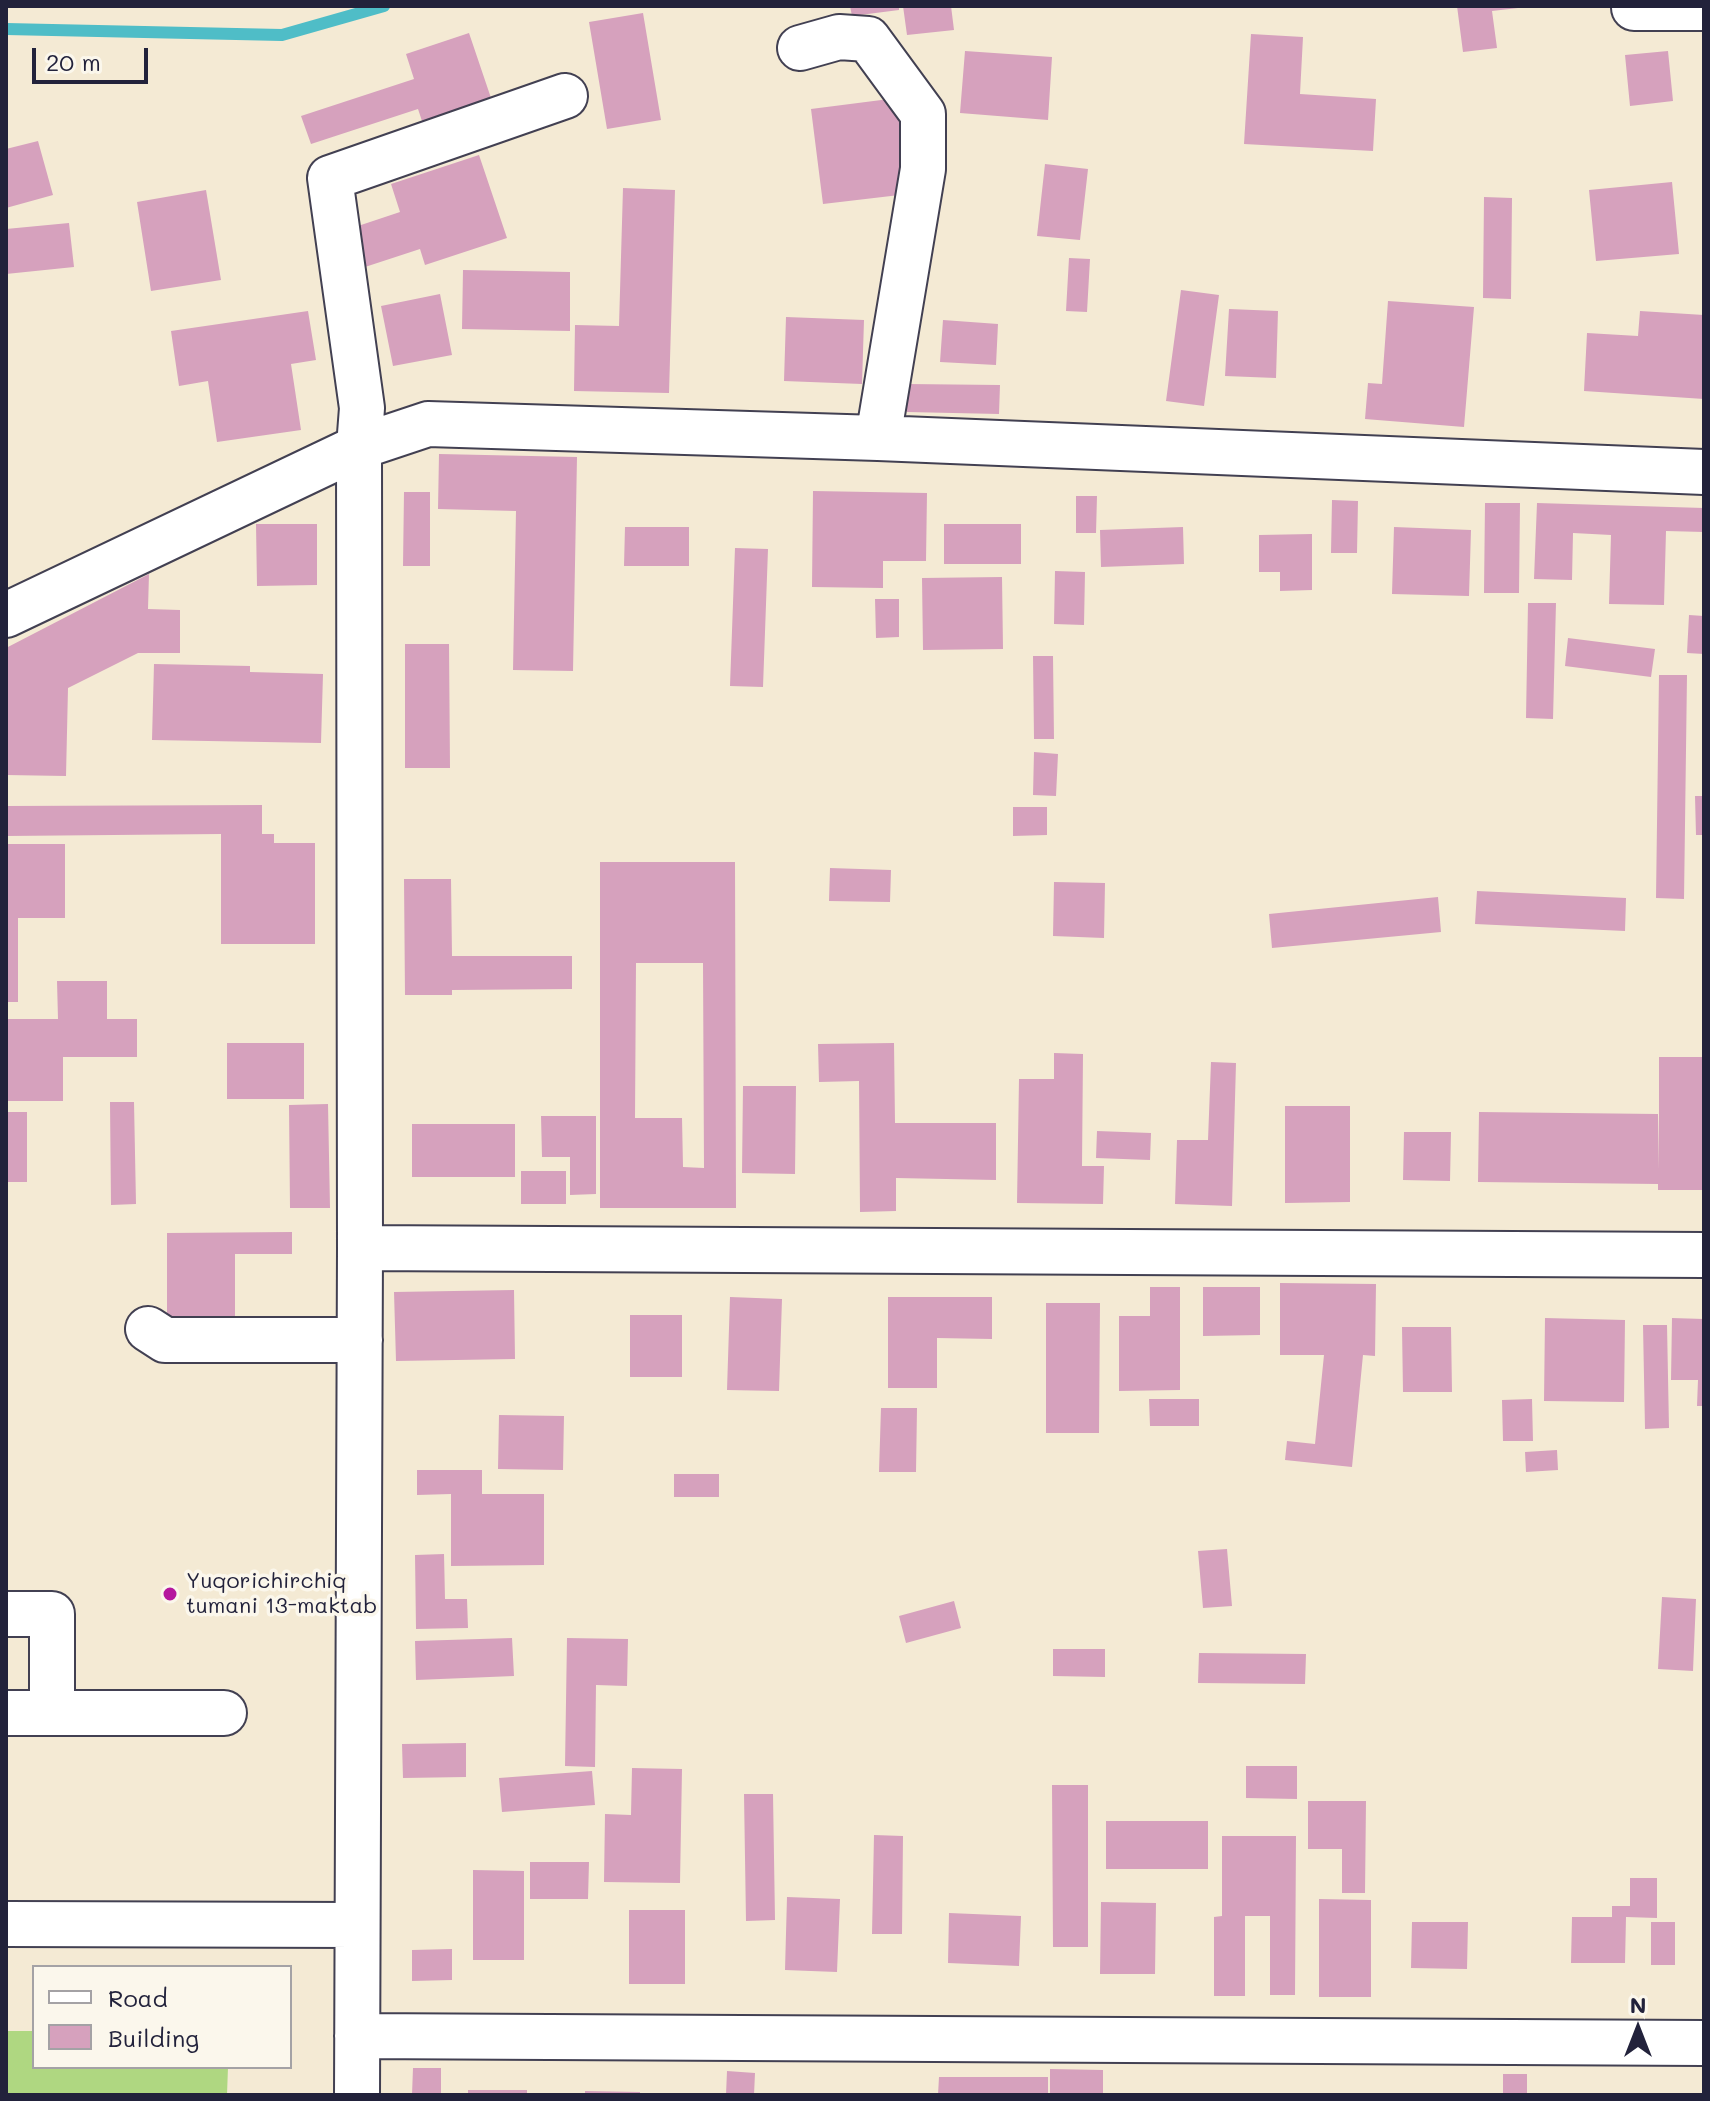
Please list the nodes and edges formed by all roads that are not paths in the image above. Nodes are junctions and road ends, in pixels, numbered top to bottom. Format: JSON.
{"nodes":[{"id":1,"x":1634,"y":8,"type":"dead end"},
{"id":2,"x":1704,"y":8,"type":"edge"},
{"id":3,"x":800,"y":48,"type":"dead end"},
{"id":4,"x":565,"y":96,"type":"dead end"},
{"id":5,"x":878,"y":438,"type":"junction"},
{"id":6,"x":359,"y":447,"type":"junction"},
{"id":7,"x":1704,"y":472,"type":"edge"},
{"id":8,"x":6,"y":615,"type":"edge"},
{"id":9,"x":360,"y":1248,"type":"junction"},
{"id":10,"x":1704,"y":1255,"type":"edge"},
{"id":11,"x":148,"y":1329,"type":"dead end"},
{"id":12,"x":360,"y":1340,"type":"junction"},
{"id":13,"x":6,"y":1614,"type":"edge"},
{"id":14,"x":6,"y":1713,"type":"edge"},
{"id":15,"x":52,"y":1713,"type":"junction"},
{"id":16,"x":224,"y":1713,"type":"dead end"},
{"id":17,"x":6,"y":1924,"type":"edge"},
{"id":18,"x":356,"y":1925,"type":"junction"},
{"id":19,"x":357,"y":2036,"type":"junction"},
{"id":20,"x":1704,"y":2043,"type":"edge"},
{"id":21,"x":357,"y":2095,"type":"edge"}],
"edges":[{"from":1,"to":2,"type":"street"},
{"from":3,"to":5,"type":"street"},
{"from":4,"to":6,"type":"street"},
{"from":5,"to":6,"type":"street"},
{"from":5,"to":7,"type":"street"},
{"from":6,"to":8,"type":"street"},
{"from":6,"to":9,"type":"street"},
{"from":9,"to":10,"type":"street"},
{"from":9,"to":12,"type":"street"},
{"from":11,"to":12,"type":"street"},
{"from":12,"to":18,"type":"street"},
{"from":13,"to":15,"type":"street"},
{"from":14,"to":15,"type":"street"},
{"from":15,"to":16,"type":"street"},
{"from":17,"to":18,"type":"street"},
{"from":18,"to":19,"type":"street"},
{"from":19,"to":20,"type":"street"},
{"from":19,"to":21,"type":"street"}]}
